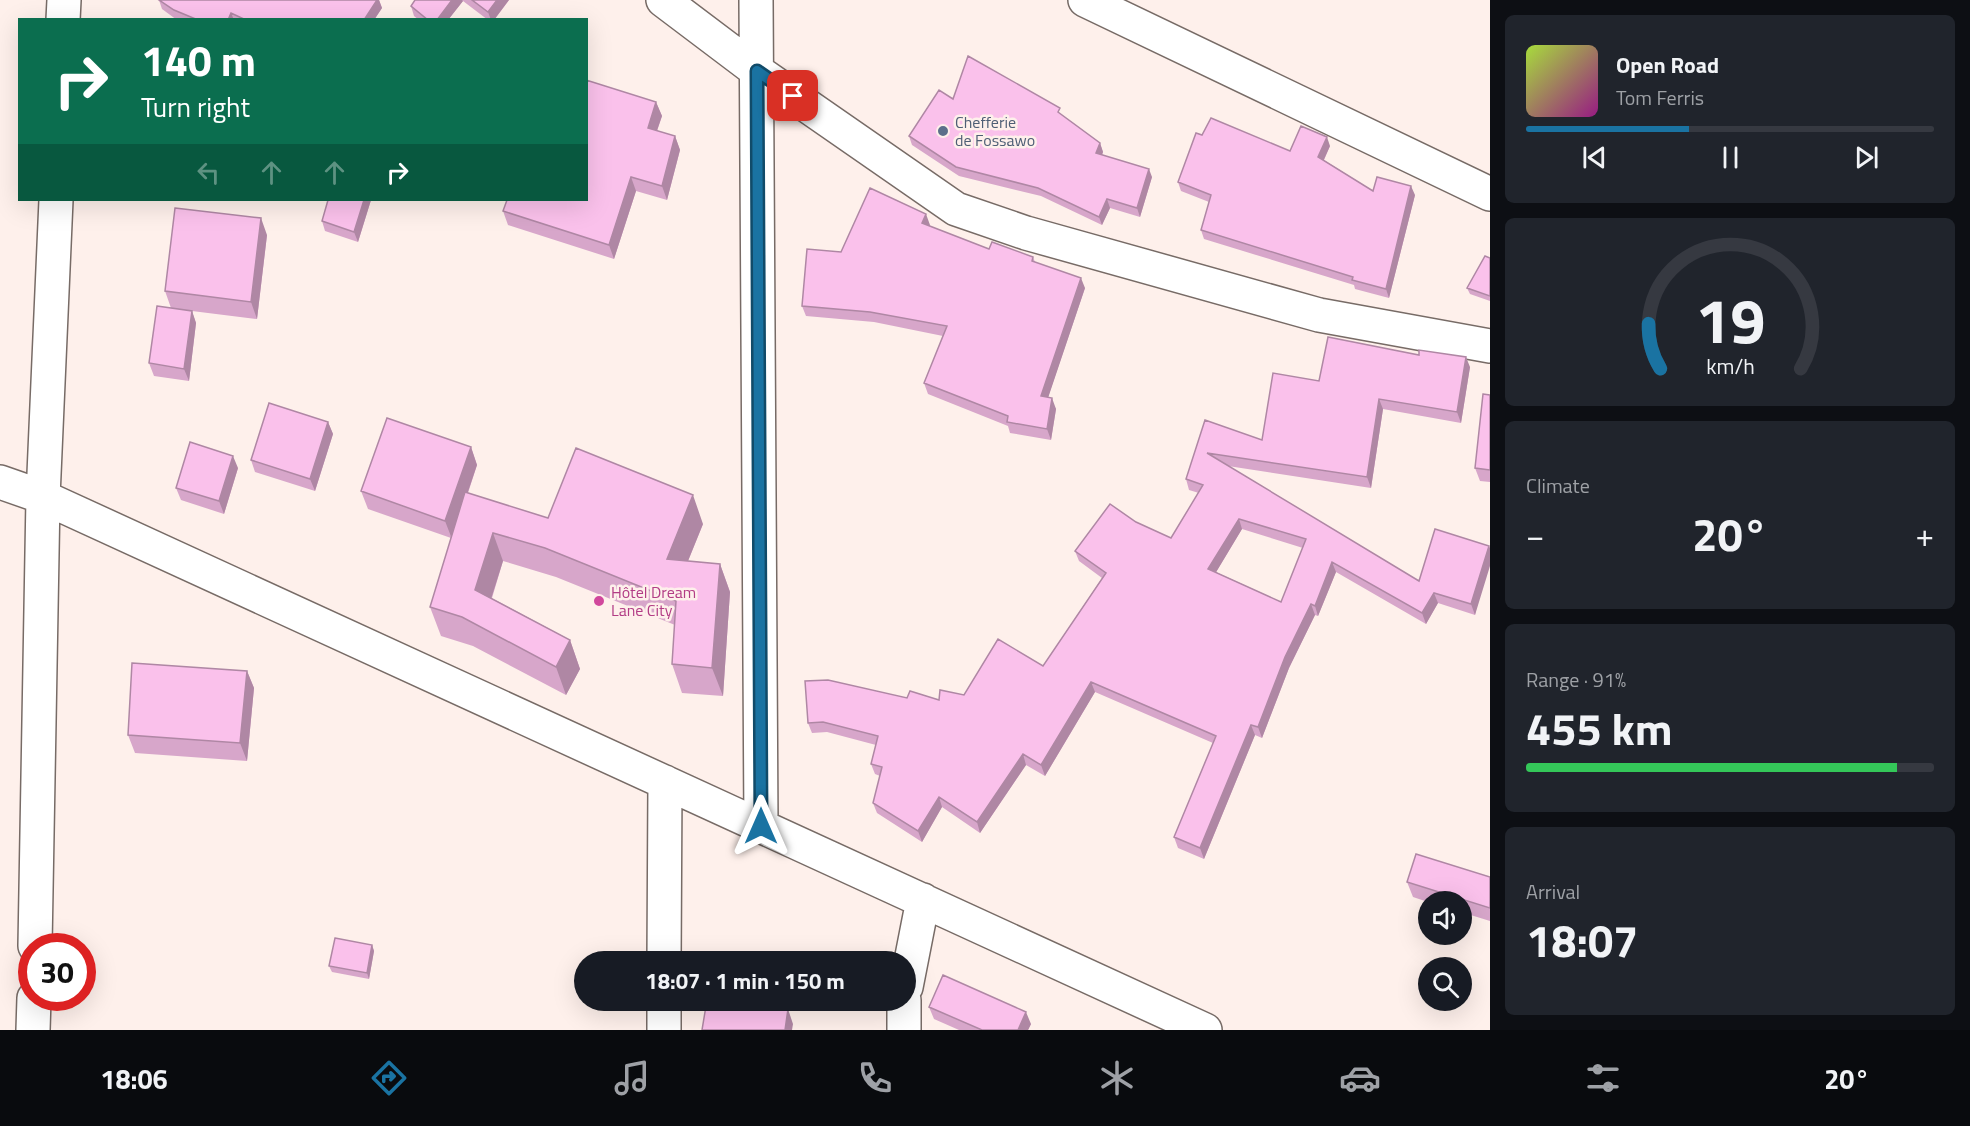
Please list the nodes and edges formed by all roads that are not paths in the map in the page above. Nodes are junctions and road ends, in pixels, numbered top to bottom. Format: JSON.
{"nodes":[{"id":1,"x":64,"y":0,"type":"edge"},
{"id":2,"x":663,"y":0,"type":"edge"},
{"id":3,"x":756,"y":0,"type":"edge"},
{"id":4,"x":1085,"y":0,"type":"edge"},
{"id":5,"x":63,"y":18,"type":"edge"},
{"id":6,"x":757,"y":71,"type":"junction"},
{"id":7,"x":1490,"y":194,"type":"edge"},
{"id":8,"x":56,"y":201,"type":"edge"},
{"id":9,"x":1490,"y":346,"type":"edge"},
{"id":10,"x":0,"y":482,"type":"edge"},
{"id":11,"x":43,"y":497,"type":"junction"},
{"id":12,"x":665,"y":782,"type":"junction"},
{"id":13,"x":761,"y":826,"type":"junction"},
{"id":14,"x":923,"y":900,"type":"junction"},
{"id":15,"x":34,"y":933,"type":"edge"},
{"id":16,"x":664,"y":951,"type":"edge"},
{"id":17,"x":913,"y":951,"type":"edge"},
{"id":18,"x":34,"y":1011,"type":"edge"},
{"id":19,"x":664,"y":1011,"type":"edge"},
{"id":20,"x":904,"y":1011,"type":"edge"},
{"id":21,"x":33,"y":1030,"type":"edge"},
{"id":22,"x":664,"y":1030,"type":"edge"},
{"id":23,"x":904,"y":1030,"type":"edge"},
{"id":24,"x":1205,"y":1030,"type":"edge"}],
"edges":[{"from":1,"to":5,"type":"street"},
{"from":2,"to":6,"type":"street"},
{"from":3,"to":6,"type":"street"},
{"from":4,"to":7,"type":"street"},
{"from":6,"to":9,"type":"street"},
{"from":6,"to":13,"type":"street"},
{"from":8,"to":11,"type":"street"},
{"from":10,"to":11,"type":"street"},
{"from":11,"to":12,"type":"street"},
{"from":11,"to":15,"type":"street"},
{"from":12,"to":13,"type":"street"},
{"from":12,"to":16,"type":"street"},
{"from":13,"to":14,"type":"street"},
{"from":14,"to":17,"type":"street"},
{"from":14,"to":24,"type":"street"},
{"from":18,"to":21,"type":"street"},
{"from":19,"to":22,"type":"street"},
{"from":20,"to":23,"type":"street"}]}
